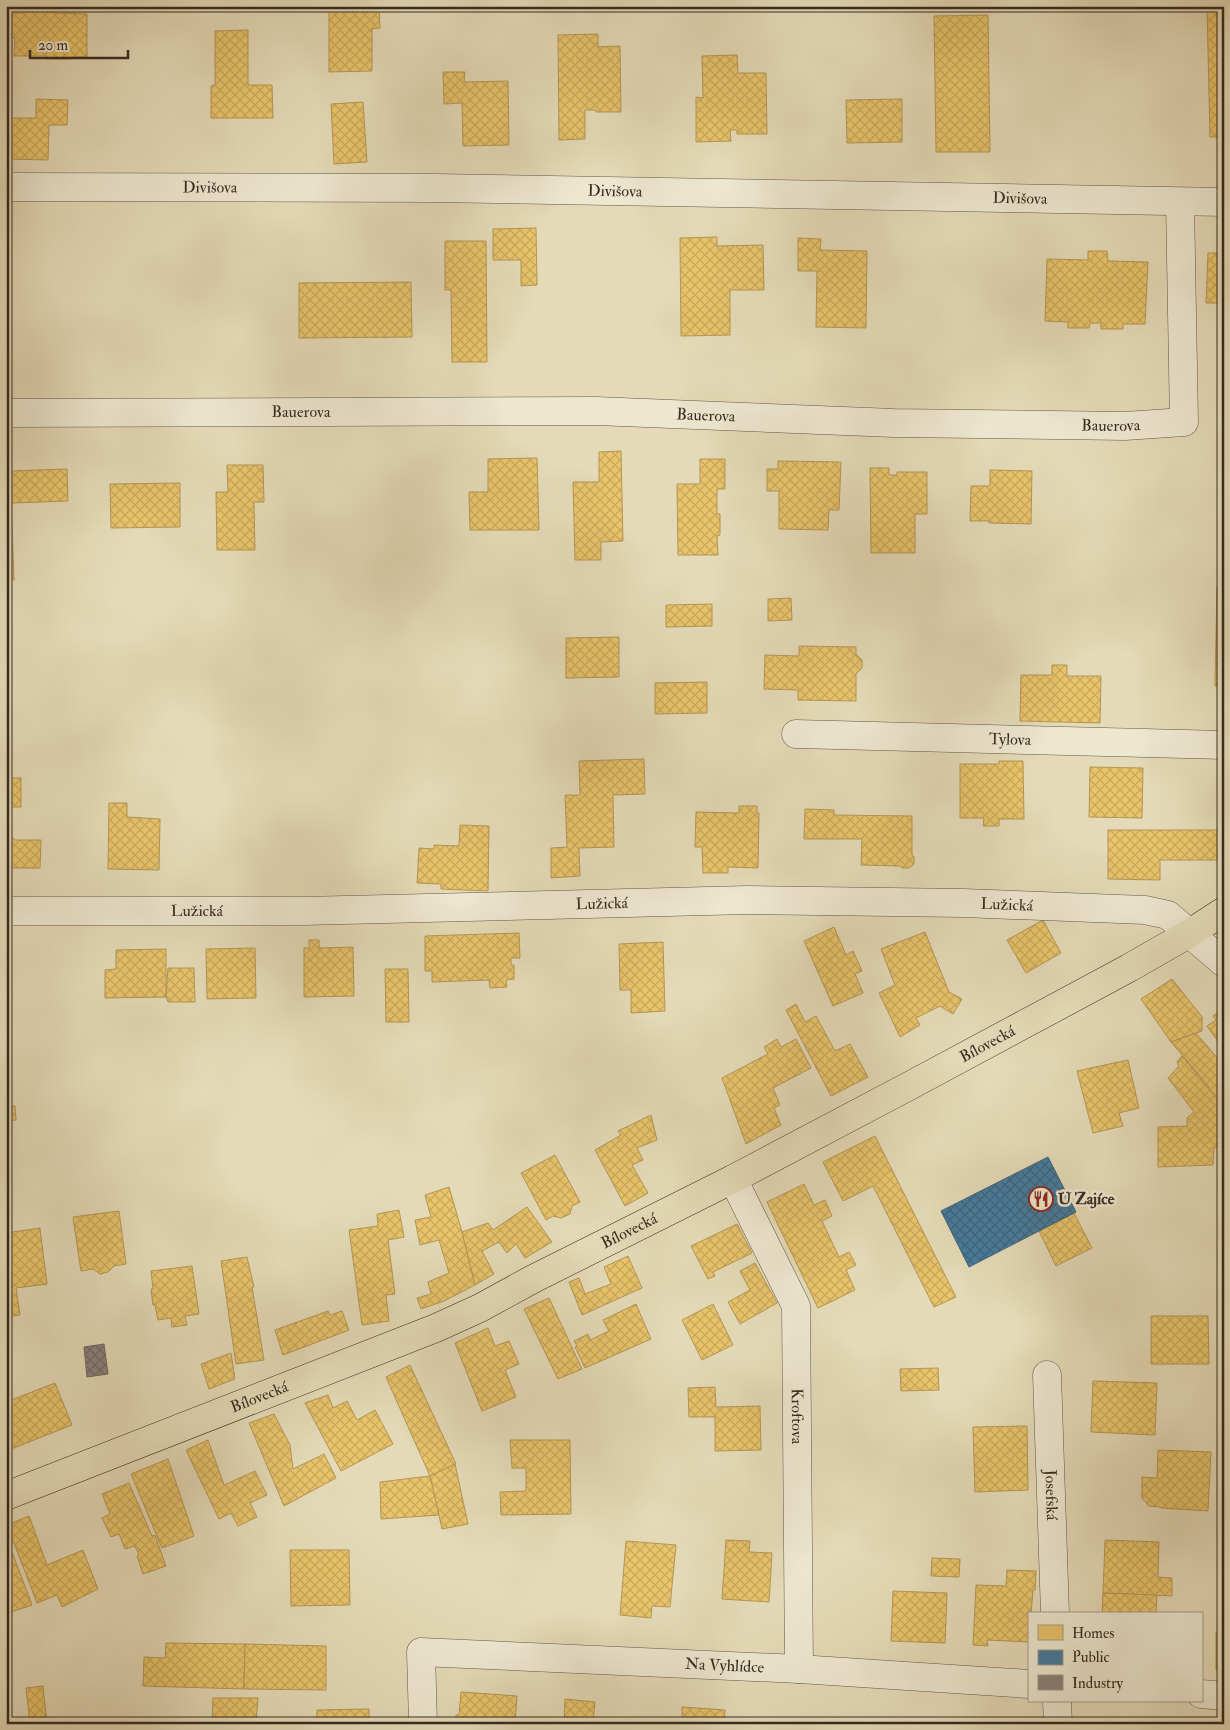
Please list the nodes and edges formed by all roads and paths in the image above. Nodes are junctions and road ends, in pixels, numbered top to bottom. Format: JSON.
{"nodes":[{"id":1,"x":6,"y":187,"type":"edge"},
{"id":2,"x":1180,"y":202,"type":"junction"},
{"id":3,"x":1224,"y":202,"type":"edge"},
{"id":4,"x":6,"y":413,"type":"edge"},
{"id":5,"x":796,"y":734,"type":"dead end"},
{"id":6,"x":1224,"y":745,"type":"edge"},
{"id":7,"x":6,"y":911,"type":"edge"},
{"id":8,"x":1224,"y":911,"type":"edge"},
{"id":9,"x":1190,"y":933,"type":"junction"},
{"id":10,"x":1224,"y":962,"type":"edge"},
{"id":11,"x":733,"y":1179,"type":"junction"},
{"id":12,"x":1047,"y":1375,"type":"dead end"},
{"id":13,"x":6,"y":1496,"type":"edge"},
{"id":14,"x":1054,"y":1612,"type":"edge"},
{"id":15,"x":799,"y":1669,"type":"junction"},
{"id":16,"x":1028,"y":1684,"type":"edge"},
{"id":17,"x":1202,"y":1694,"type":"edge"},
{"id":18,"x":1224,"y":1696,"type":"edge"},
{"id":19,"x":1057,"y":1702,"type":"edge"},
{"id":20,"x":423,"y":1724,"type":"edge"},
{"id":21,"x":1058,"y":1724,"type":"edge"}],
"edges":[{"from":1,"to":2,"type":"street","name":"Divišova"},
{"from":2,"to":3,"type":"street","name":"Divišova"},
{"from":2,"to":4,"type":"street","name":"Bauerova"},
{"from":5,"to":6,"type":"street","name":"Tylova"},
{"from":7,"to":9,"type":"street","name":"Lužická"},
{"from":8,"to":9,"type":"main road","name":"Bílovecká"},
{"from":9,"to":10,"type":"street","name":"Lužická"},
{"from":9,"to":11,"type":"main road","name":"Bílovecká"},
{"from":11,"to":13,"type":"main road","name":"Bílovecká"},
{"from":11,"to":15,"type":"street","name":"Kroftova"},
{"from":12,"to":14,"type":"street","name":"Josefská"},
{"from":15,"to":16,"type":"street","name":"Na Vyhlídce"},
{"from":15,"to":20,"type":"street","name":"Na Vyhlídce"},
{"from":17,"to":18,"type":"street"},
{"from":19,"to":21,"type":"street"}]}
